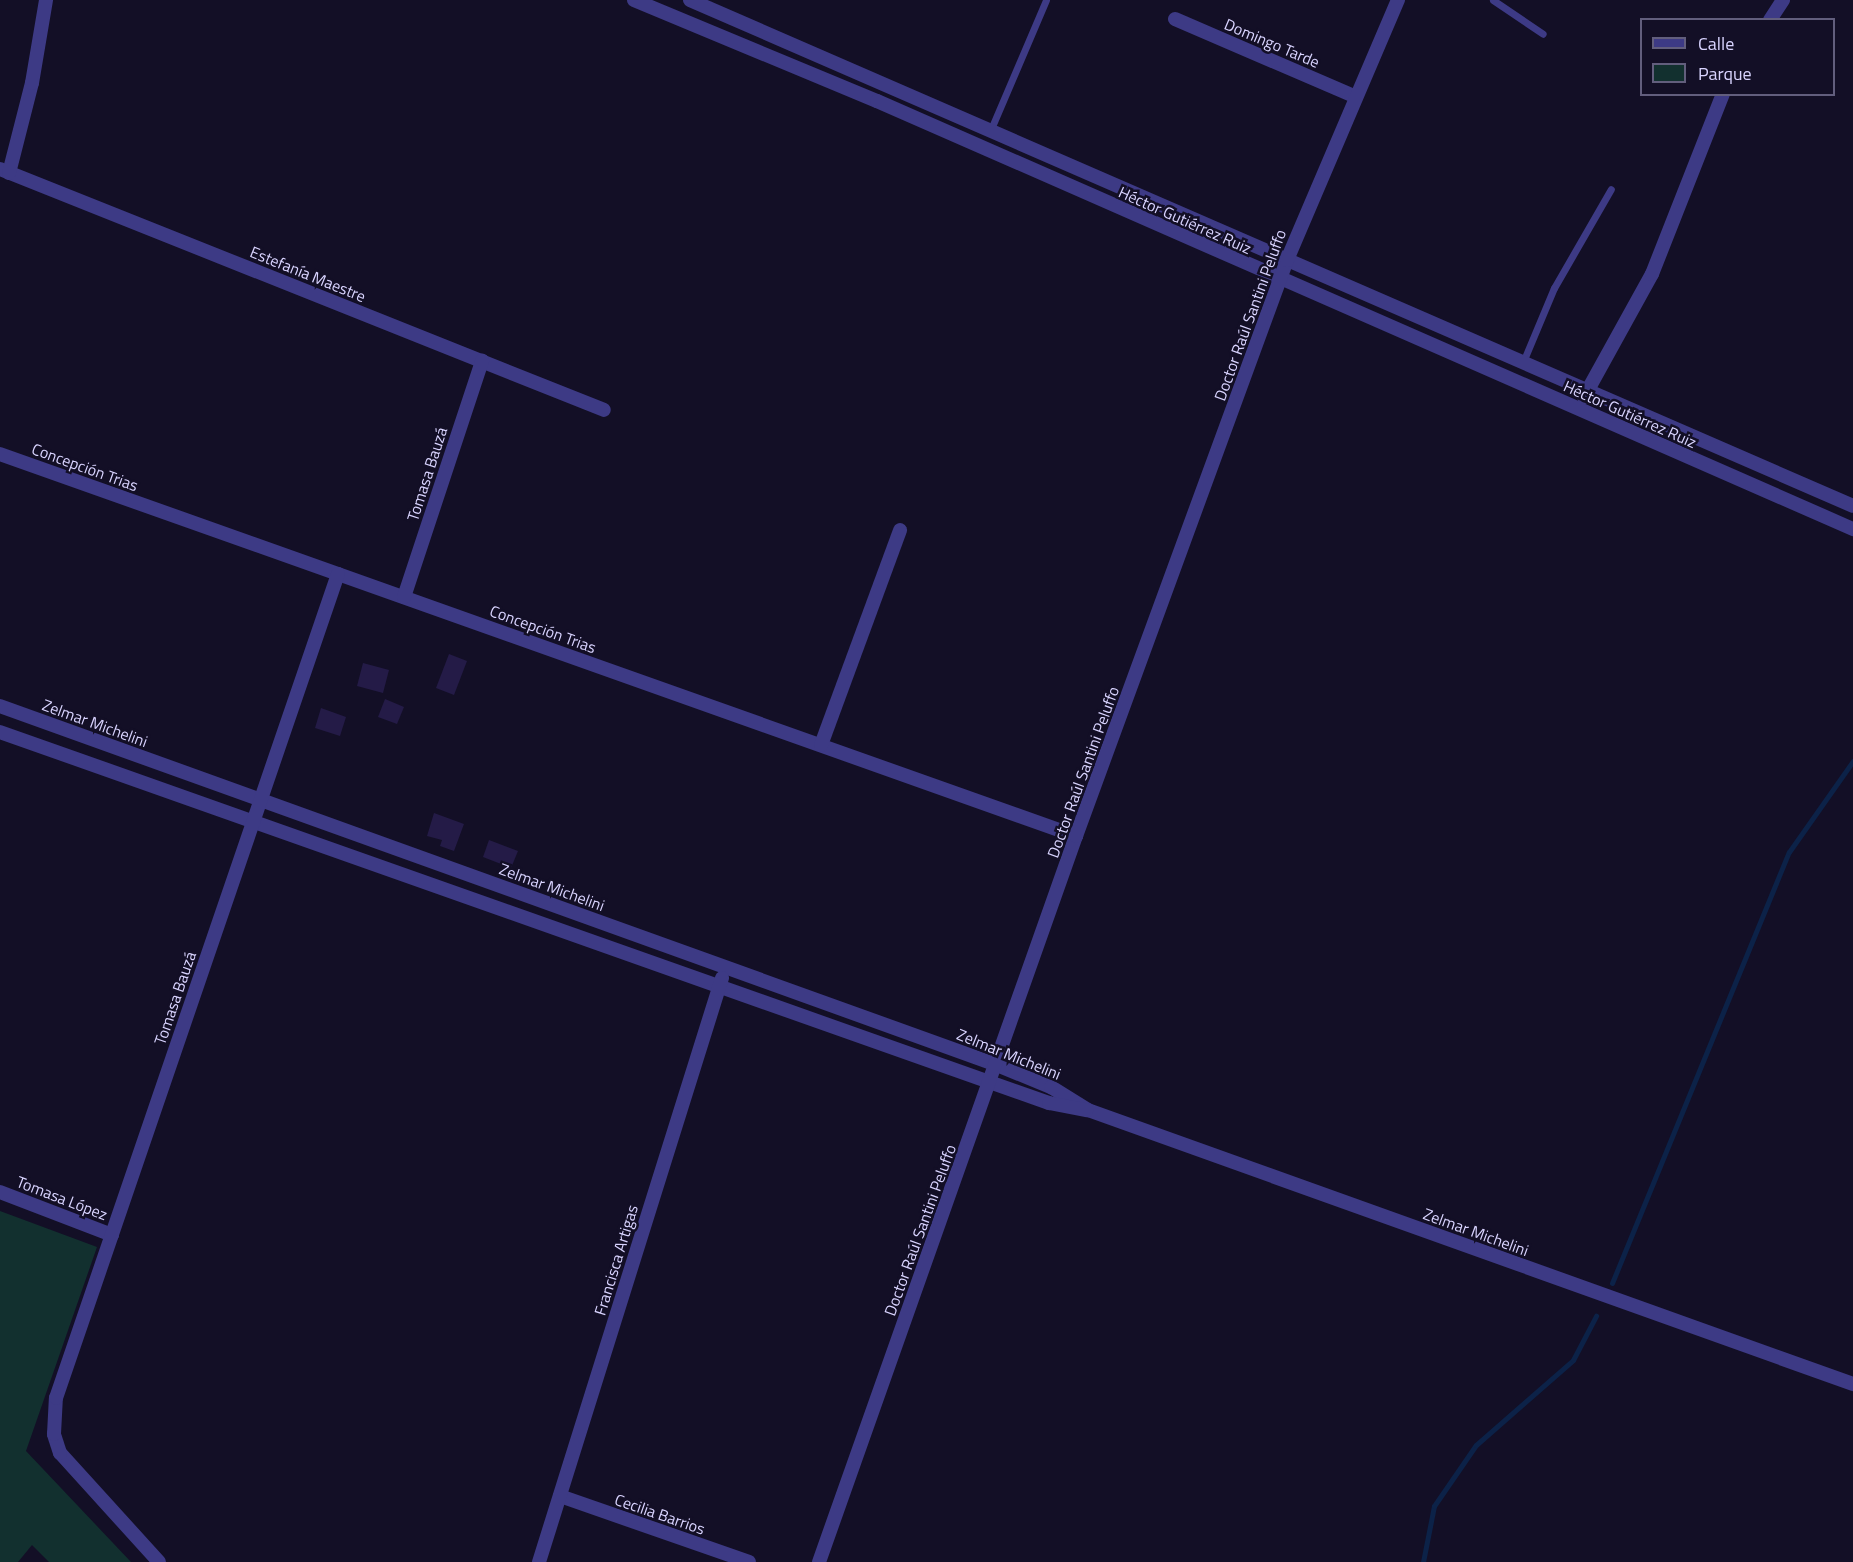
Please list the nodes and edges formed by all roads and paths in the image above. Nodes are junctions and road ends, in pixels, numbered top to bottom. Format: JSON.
{"nodes":[{"id":1,"x":46,"y":0,"type":"edge"},
{"id":2,"x":634,"y":0,"type":"edge"},
{"id":3,"x":690,"y":0,"type":"edge"},
{"id":4,"x":1046,"y":0,"type":"edge"},
{"id":5,"x":1398,"y":0,"type":"edge"},
{"id":6,"x":1492,"y":0,"type":"edge"},
{"id":7,"x":1783,"y":0,"type":"edge"},
{"id":8,"x":1771,"y":18,"type":"edge"},
{"id":9,"x":1175,"y":19,"type":"dead end"},
{"id":10,"x":1543,"y":34,"type":"dead end"},
{"id":11,"x":1722,"y":96,"type":"edge"},
{"id":12,"x":1356,"y":97,"type":"junction"},
{"id":13,"x":991,"y":129,"type":"junction"},
{"id":14,"x":5,"y":171,"type":"edge"},
{"id":15,"x":1611,"y":189,"type":"dead end"},
{"id":16,"x":1287,"y":260,"type":"junction"},
{"id":17,"x":482,"y":362,"type":"junction"},
{"id":18,"x":1522,"y":362,"type":"junction"},
{"id":19,"x":1587,"y":390,"type":"junction"},
{"id":20,"x":604,"y":410,"type":"dead end"},
{"id":21,"x":1579,"y":410,"type":"junction"},
{"id":22,"x":0,"y":454,"type":"edge"},
{"id":23,"x":1853,"y":506,"type":"edge"},
{"id":24,"x":1853,"y":529,"type":"edge"},
{"id":25,"x":900,"y":531,"type":"dead end"},
{"id":26,"x":339,"y":574,"type":"junction"},
{"id":27,"x":404,"y":597,"type":"junction"},
{"id":28,"x":0,"y":706,"type":"edge"},
{"id":29,"x":0,"y":732,"type":"edge"},
{"id":30,"x":821,"y":745,"type":"junction"},
{"id":31,"x":261,"y":800,"type":"junction"},
{"id":32,"x":253,"y":820,"type":"junction"},
{"id":33,"x":1076,"y":836,"type":"junction"},
{"id":34,"x":726,"y":968,"type":"junction"},
{"id":35,"x":719,"y":986,"type":"junction"},
{"id":36,"x":997,"y":1065,"type":"junction"},
{"id":37,"x":991,"y":1082,"type":"junction"},
{"id":38,"x":1088,"y":1110,"type":"junction"},
{"id":39,"x":0,"y":1192,"type":"edge"},
{"id":40,"x":112,"y":1235,"type":"junction"},
{"id":41,"x":1853,"y":1384,"type":"edge"},
{"id":42,"x":560,"y":1496,"type":"junction"},
{"id":43,"x":159,"y":1562,"type":"edge"},
{"id":44,"x":539,"y":1562,"type":"edge"},
{"id":45,"x":749,"y":1562,"type":"edge"},
{"id":46,"x":819,"y":1562,"type":"edge"}],
"edges":[{"from":1,"to":14,"type":"street"},
{"from":2,"to":21,"type":"street","name":"Héctor Gutiérrez Ruiz"},
{"from":3,"to":13,"type":"street","name":"Héctor Gutiérrez Ruiz"},
{"from":4,"to":13,"type":"lane"},
{"from":5,"to":12,"type":"street","name":"Doctor Raúl Santini Peluffo"},
{"from":6,"to":10,"type":"lane"},
{"from":7,"to":8,"type":"street"},
{"from":9,"to":12,"type":"street","name":"Domingo Tarde"},
{"from":11,"to":19,"type":"street"},
{"from":12,"to":16,"type":"street","name":"Doctor Raúl Santini Peluffo"},
{"from":13,"to":16,"type":"street","name":"Héctor Gutiérrez Ruiz"},
{"from":14,"to":17,"type":"street","name":"Estefanía Maestre"},
{"from":15,"to":18,"type":"lane"},
{"from":16,"to":18,"type":"street","name":"Héctor Gutiérrez Ruiz"},
{"from":16,"to":33,"type":"street","name":"Doctor Raúl Santini Peluffo"},
{"from":17,"to":20,"type":"street","name":"Estefanía Maestre"},
{"from":17,"to":27,"type":"street","name":"Tomasa Bauzá"},
{"from":18,"to":19,"type":"street","name":"Héctor Gutiérrez Ruiz"},
{"from":19,"to":21,"type":"street"},
{"from":19,"to":23,"type":"street","name":"Héctor Gutiérrez Ruiz"},
{"from":21,"to":24,"type":"street","name":"Héctor Gutiérrez Ruiz"},
{"from":22,"to":26,"type":"street","name":"Concepción Trias"},
{"from":25,"to":30,"type":"street"},
{"from":26,"to":27,"type":"street","name":"Concepción Trias"},
{"from":26,"to":31,"type":"street","name":"Tomasa Bauzá"},
{"from":27,"to":30,"type":"street","name":"Concepción Trias"},
{"from":28,"to":31,"type":"street","name":"Zelmar Michelini"},
{"from":29,"to":32,"type":"street","name":"Zelmar Michelini"},
{"from":30,"to":33,"type":"street","name":"Concepción Trias"},
{"from":31,"to":32,"type":"street","name":"Tomasa Bauzá"},
{"from":31,"to":34,"type":"street","name":"Zelmar Michelini"},
{"from":32,"to":35,"type":"street","name":"Zelmar Michelini"},
{"from":32,"to":40,"type":"street","name":"Tomasa Bauzá"},
{"from":33,"to":36,"type":"street","name":"Doctor Raúl Santini Peluffo"},
{"from":34,"to":35,"type":"street","name":"Francisca Artigas"},
{"from":34,"to":36,"type":"street","name":"Zelmar Michelini"},
{"from":35,"to":37,"type":"street","name":"Zelmar Michelini"},
{"from":35,"to":42,"type":"street","name":"Francisca Artigas"},
{"from":36,"to":37,"type":"street","name":"Doctor Raúl Santini Peluffo"},
{"from":36,"to":38,"type":"street","name":"Zelmar Michelini"},
{"from":37,"to":38,"type":"street","name":"Zelmar Michelini"},
{"from":37,"to":46,"type":"street","name":"Doctor Raúl Santini Peluffo"},
{"from":38,"to":41,"type":"street","name":"Zelmar Michelini"},
{"from":39,"to":40,"type":"street","name":"Tomasa López"},
{"from":40,"to":43,"type":"street","name":"Tomasa Bauzá"},
{"from":42,"to":44,"type":"street","name":"Francisca Artigas"},
{"from":42,"to":45,"type":"street","name":"Cecilia Barrios"}]}
